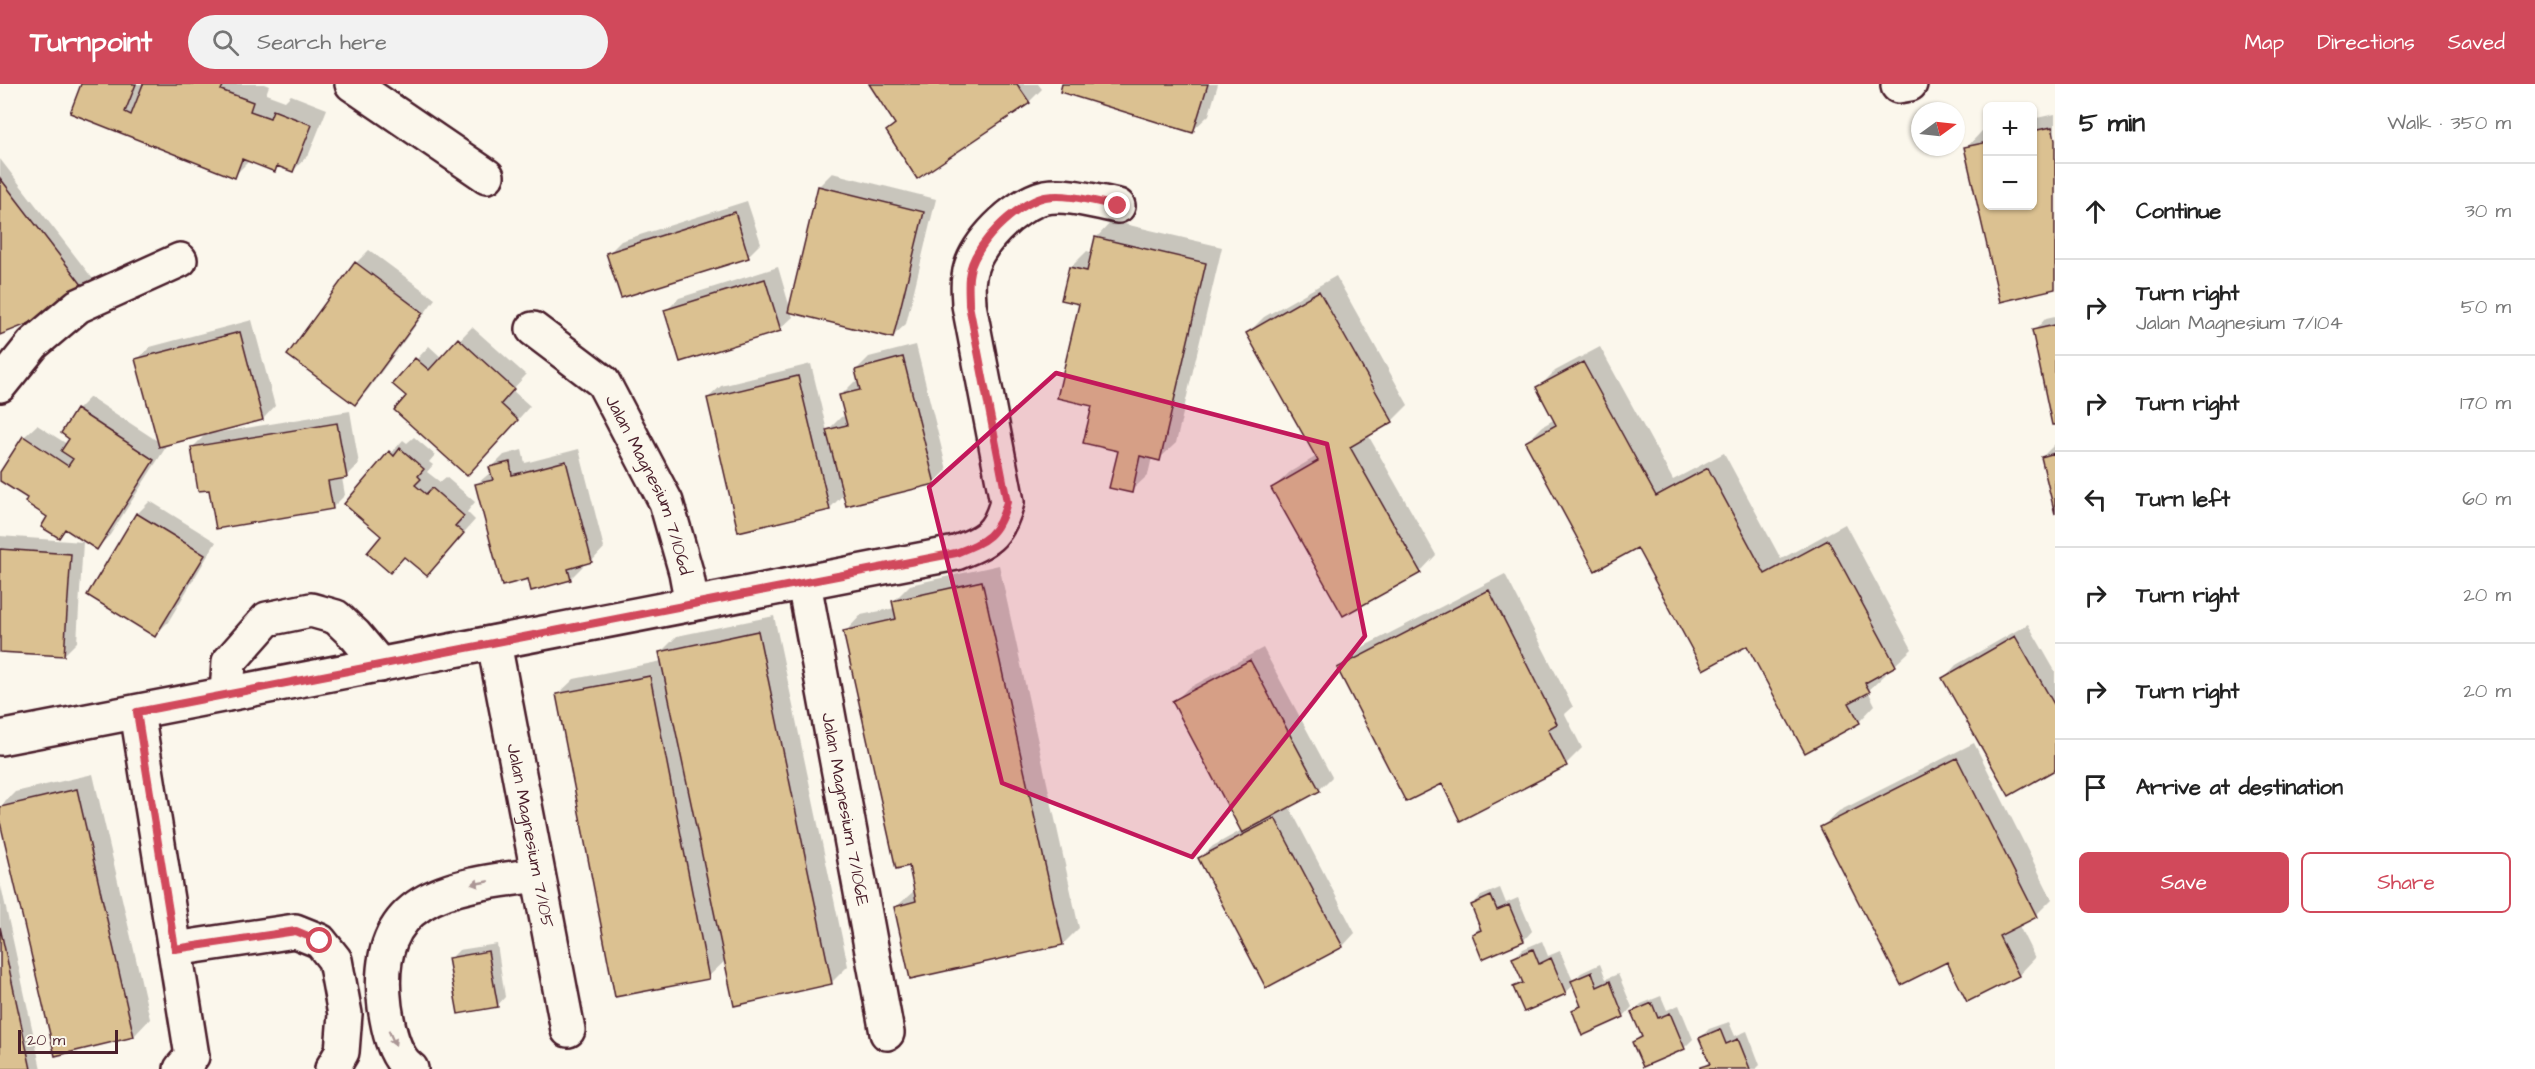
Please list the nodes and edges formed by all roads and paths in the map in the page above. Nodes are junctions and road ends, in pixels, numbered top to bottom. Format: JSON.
{"nodes":[{"id":1,"x":352,"y":84,"type":"edge"},
{"id":2,"x":487,"y":176,"type":"dead end"},
{"id":3,"x":1118,"y":206,"type":"dead end"},
{"id":4,"x":180,"y":260,"type":"dead end"},
{"id":5,"x":533,"y":329,"type":"dead end"},
{"id":6,"x":0,"y":385,"type":"edge"},
{"id":7,"x":804,"y":583,"type":"junction"},
{"id":8,"x":692,"y":604,"type":"junction"},
{"id":9,"x":494,"y":643,"type":"junction"},
{"id":10,"x":380,"y":665,"type":"junction"},
{"id":11,"x":227,"y":694,"type":"junction"},
{"id":12,"x":137,"y":712,"type":"junction"},
{"id":13,"x":0,"y":738,"type":"edge"},
{"id":14,"x":538,"y":875,"type":"junction"},
{"id":15,"x":175,"y":949,"type":"junction"},
{"id":16,"x":568,"y":1030,"type":"dead end"},
{"id":17,"x":887,"y":1033,"type":"dead end"},
{"id":18,"x":186,"y":1063,"type":"edge"},
{"id":19,"x":332,"y":1069,"type":"edge"},
{"id":20,"x":411,"y":1069,"type":"edge"}],
"edges":[{"from":1,"to":2,"type":"street"},
{"from":3,"to":7,"type":"street"},
{"from":4,"to":6,"type":"street"},
{"from":5,"to":8,"type":"street","name":"Jalan Magnesium 7/106d"},
{"from":7,"to":8,"type":"street"},
{"from":7,"to":17,"type":"street","name":"Jalan Magnesium 7/106E"},
{"from":8,"to":9,"type":"street"},
{"from":9,"to":10,"type":"street"},
{"from":9,"to":14,"type":"street","name":"Jalan Magnesium 7/105"},
{"from":10,"to":11,"type":"street"},
{"from":10,"to":11,"type":"street"},
{"from":11,"to":12,"type":"street"},
{"from":12,"to":13,"type":"street"},
{"from":12,"to":15,"type":"street"},
{"from":14,"to":16,"type":"street","name":"Jalan Magnesium 7/105"},
{"from":14,"to":20,"type":"street","one_way":true},
{"from":15,"to":18,"type":"street"},
{"from":15,"to":19,"type":"street"}]}
